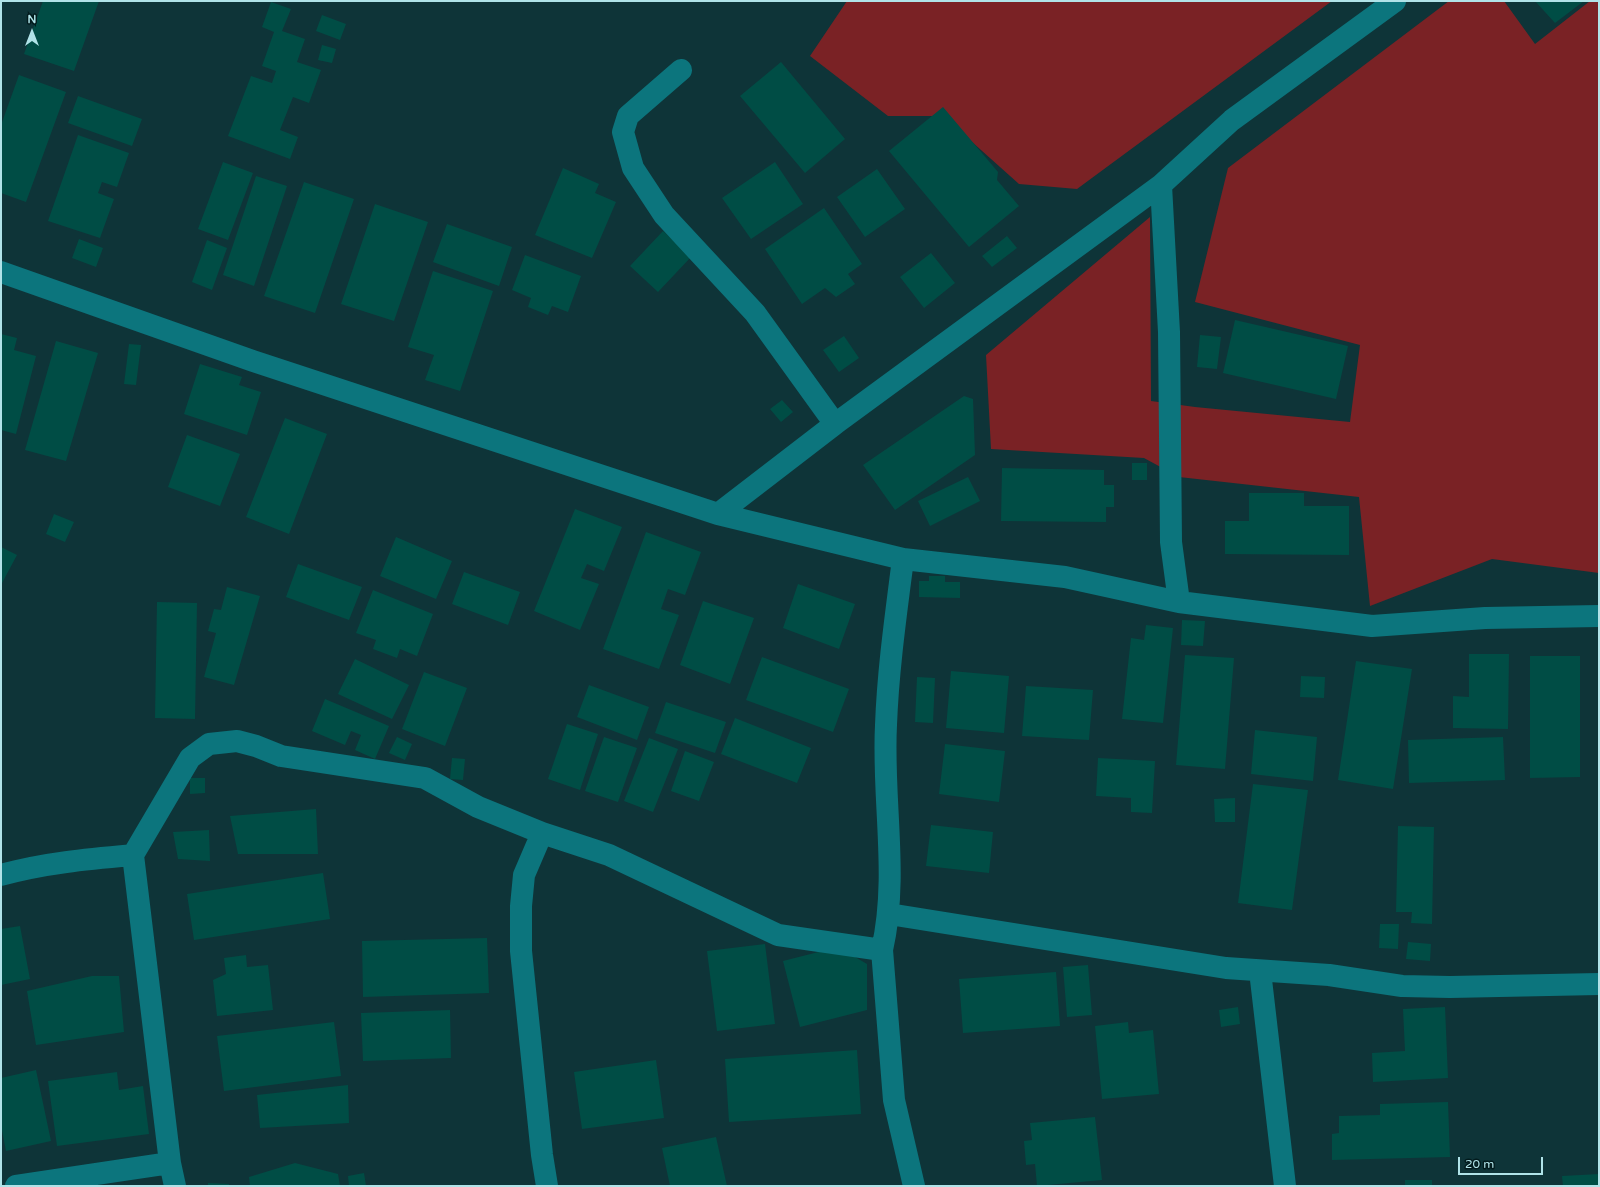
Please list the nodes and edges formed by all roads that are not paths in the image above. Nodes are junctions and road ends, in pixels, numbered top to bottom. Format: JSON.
{"nodes":[{"id":1,"x":1395,"y":1,"type":"edge"},
{"id":2,"x":681,"y":70,"type":"dead end"},
{"id":3,"x":1161,"y":185,"type":"junction"},
{"id":4,"x":1,"y":272,"type":"edge"},
{"id":5,"x":835,"y":424,"type":"junction"},
{"id":6,"x":718,"y":514,"type":"junction"},
{"id":7,"x":903,"y":559,"type":"junction"},
{"id":8,"x":1180,"y":602,"type":"junction"},
{"id":9,"x":1599,"y":616,"type":"edge"},
{"id":10,"x":542,"y":833,"type":"junction"},
{"id":11,"x":133,"y":855,"type":"junction"},
{"id":12,"x":1,"y":875,"type":"edge"},
{"id":13,"x":889,"y":914,"type":"junction"},
{"id":14,"x":882,"y":950,"type":"junction"},
{"id":15,"x":1260,"y":971,"type":"junction"},
{"id":16,"x":1599,"y":984,"type":"edge"},
{"id":17,"x":170,"y":1163,"type":"junction"},
{"id":18,"x":16,"y":1186,"type":"edge"},
{"id":19,"x":175,"y":1186,"type":"edge"},
{"id":20,"x":547,"y":1186,"type":"edge"},
{"id":21,"x":914,"y":1186,"type":"edge"},
{"id":22,"x":1285,"y":1186,"type":"edge"}],
"edges":[{"from":1,"to":3,"type":"street"},
{"from":2,"to":5,"type":"street"},
{"from":3,"to":5,"type":"street"},
{"from":3,"to":8,"type":"street"},
{"from":4,"to":6,"type":"street"},
{"from":5,"to":6,"type":"street"},
{"from":6,"to":7,"type":"street"},
{"from":7,"to":8,"type":"street"},
{"from":7,"to":13,"type":"street"},
{"from":8,"to":9,"type":"street"},
{"from":10,"to":11,"type":"street"},
{"from":10,"to":14,"type":"street"},
{"from":10,"to":20,"type":"street"},
{"from":11,"to":12,"type":"street"},
{"from":11,"to":17,"type":"street"},
{"from":13,"to":14,"type":"street"},
{"from":13,"to":15,"type":"street"},
{"from":14,"to":21,"type":"street"},
{"from":15,"to":16,"type":"street"},
{"from":15,"to":22,"type":"street"},
{"from":17,"to":18,"type":"street"},
{"from":17,"to":19,"type":"street"}]}
